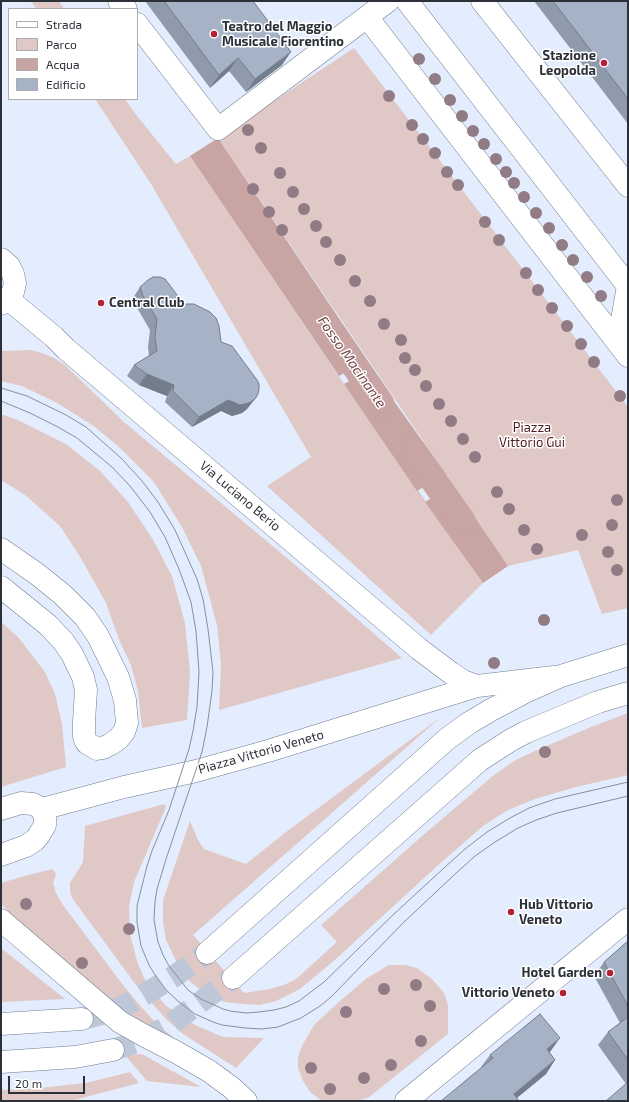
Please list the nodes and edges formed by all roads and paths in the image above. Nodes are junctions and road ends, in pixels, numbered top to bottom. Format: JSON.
{"nodes":[{"id":1,"x":388,"y":1,"type":"edge"},
{"id":2,"x":407,"y":1,"type":"edge"},
{"id":3,"x":482,"y":1,"type":"edge"},
{"id":4,"x":367,"y":17,"type":"junction"},
{"id":5,"x":138,"y":25,"type":"edge"},
{"id":6,"x":628,"y":186,"type":"edge"},
{"id":7,"x":1,"y":259,"type":"edge"},
{"id":8,"x":4,"y":302,"type":"edge"},
{"id":9,"x":623,"y":349,"type":"edge"},
{"id":10,"x":1,"y":549,"type":"edge"},
{"id":11,"x":1,"y":587,"type":"edge"},
{"id":12,"x":628,"y":655,"type":"edge"},
{"id":13,"x":561,"y":676,"type":"junction"},
{"id":14,"x":477,"y":686,"type":"junction"},
{"id":15,"x":628,"y":693,"type":"edge"},
{"id":16,"x":1,"y":809,"type":"edge"},
{"id":17,"x":42,"y":809,"type":"junction"},
{"id":18,"x":1,"y":855,"type":"edge"},
{"id":19,"x":1,"y":920,"type":"edge"},
{"id":20,"x":626,"y":925,"type":"edge"},
{"id":21,"x":207,"y":952,"type":"tunnel mouth"},
{"id":22,"x":233,"y":978,"type":"tunnel mouth"},
{"id":23,"x":82,"y":1019,"type":"tunnel mouth"},
{"id":24,"x":1,"y":1024,"type":"edge"},
{"id":25,"x":113,"y":1050,"type":"tunnel mouth"},
{"id":26,"x":1,"y":1062,"type":"edge"},
{"id":27,"x":246,"y":1101,"type":"edge"},
{"id":28,"x":406,"y":1101,"type":"edge"}],
"edges":[{"from":1,"to":4,"type":"street"},
{"from":2,"to":9,"type":"street"},
{"from":3,"to":6,"type":"street"},
{"from":4,"to":5,"type":"street"},
{"from":4,"to":9,"type":"street"},
{"from":7,"to":8,"type":"street"},
{"from":8,"to":14,"type":"street","name":"Via Luciano Berio"},
{"from":10,"to":11,"type":"street"},
{"from":12,"to":13,"type":"street"},
{"from":13,"to":14,"type":"street","name":"Piazza Vittorio Veneto"},
{"from":13,"to":21,"type":"street"},
{"from":14,"to":17,"type":"street","name":"Piazza Vittorio Veneto"},
{"from":15,"to":22,"type":"street"},
{"from":16,"to":17,"type":"street"},
{"from":17,"to":18,"type":"street"},
{"from":19,"to":27,"type":"street"},
{"from":20,"to":28,"type":"street"},
{"from":23,"to":24,"type":"street"},
{"from":25,"to":26,"type":"street"}]}
